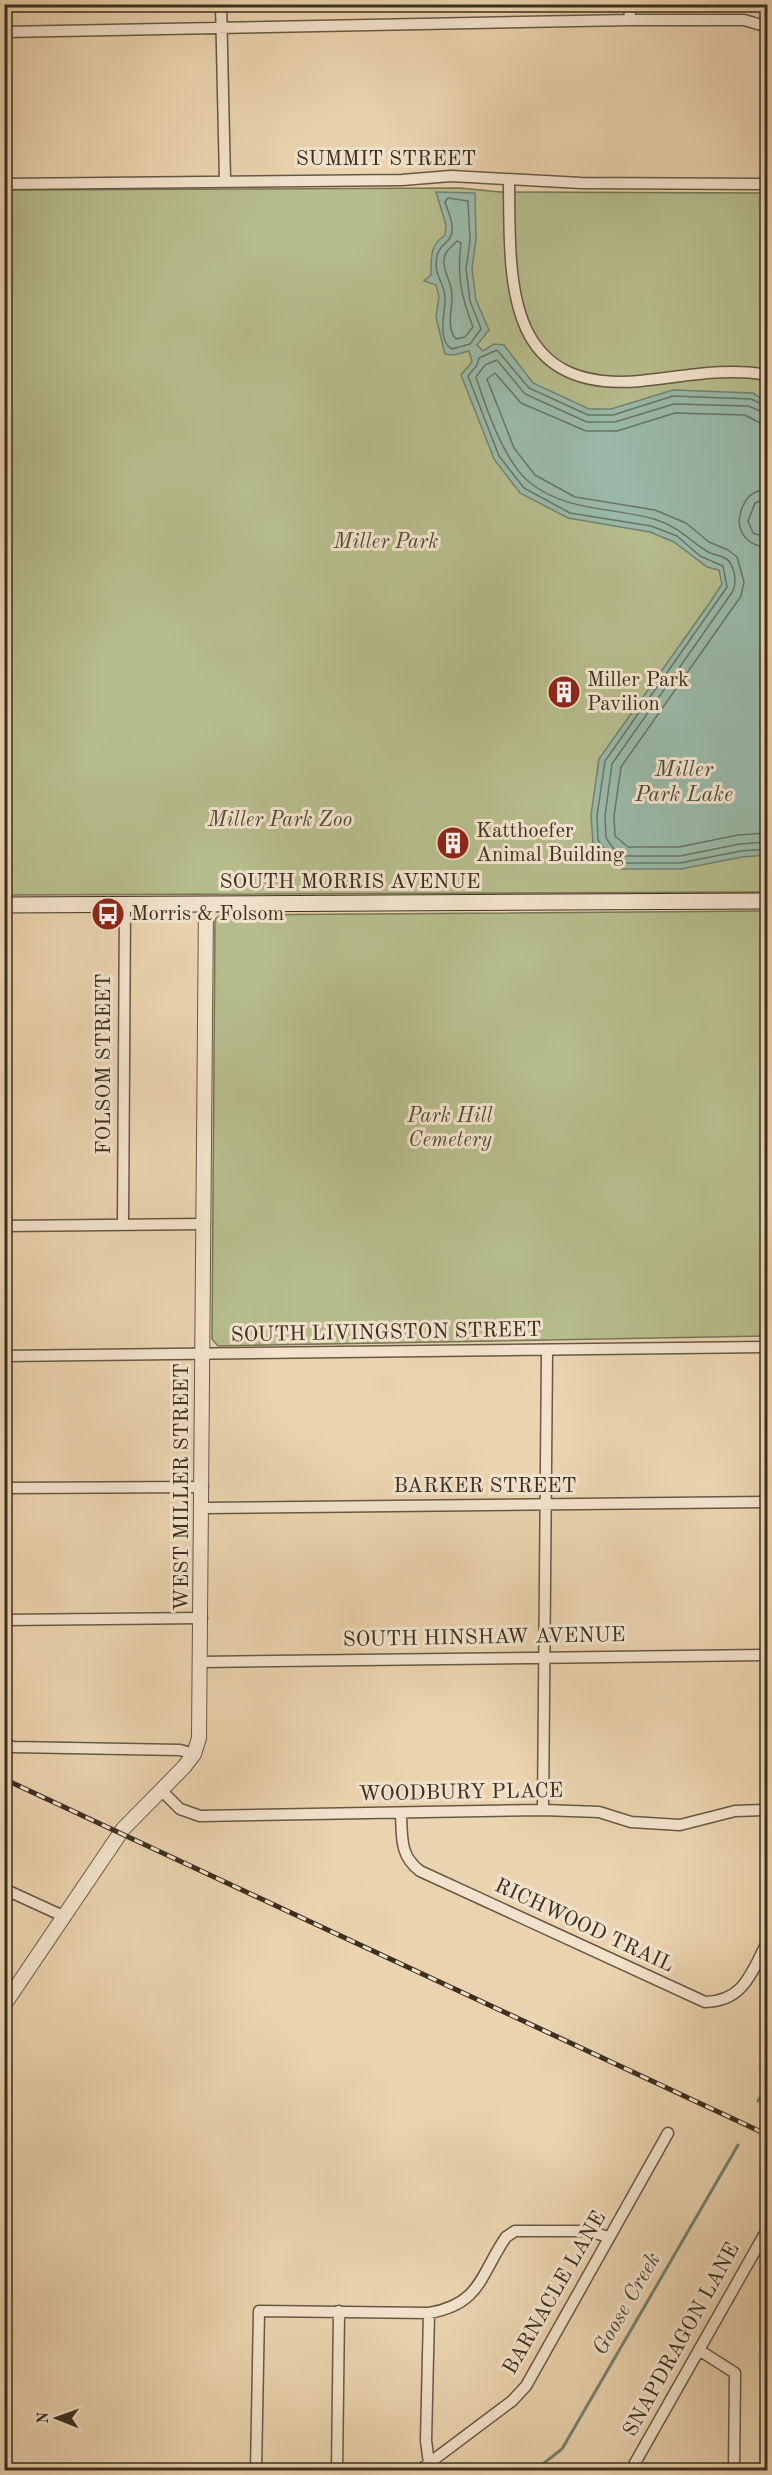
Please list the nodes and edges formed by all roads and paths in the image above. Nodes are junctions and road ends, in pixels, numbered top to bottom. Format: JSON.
{"nodes":[{"id":1,"x":221,"y":4,"type":"edge"},
{"id":2,"x":629,"y":4,"type":"edge"},
{"id":3,"x":630,"y":20,"type":"junction"},
{"id":4,"x":768,"y":27,"type":"edge"},
{"id":5,"x":221,"y":28,"type":"junction"},
{"id":6,"x":4,"y":32,"type":"edge"},
{"id":7,"x":225,"y":181,"type":"junction"},
{"id":8,"x":509,"y":181,"type":"junction"},
{"id":9,"x":4,"y":184,"type":"edge"},
{"id":10,"x":768,"y":184,"type":"edge"},
{"id":11,"x":768,"y":375,"type":"edge"},
{"id":12,"x":768,"y":901,"type":"edge"},
{"id":13,"x":125,"y":904,"type":"junction"},
{"id":14,"x":206,"y":904,"type":"junction"},
{"id":15,"x":4,"y":905,"type":"edge"},
{"id":16,"x":123,"y":1224,"type":"junction"},
{"id":17,"x":205,"y":1224,"type":"junction"},
{"id":18,"x":4,"y":1226,"type":"edge"},
{"id":19,"x":768,"y":1347,"type":"edge"},
{"id":20,"x":547,"y":1350,"type":"junction"},
{"id":21,"x":203,"y":1354,"type":"junction"},
{"id":22,"x":4,"y":1356,"type":"edge"},
{"id":23,"x":203,"y":1487,"type":"junction"},
{"id":24,"x":4,"y":1488,"type":"edge"},
{"id":25,"x":768,"y":1503,"type":"edge"},
{"id":26,"x":546,"y":1505,"type":"junction"},
{"id":27,"x":203,"y":1508,"type":"junction"},
{"id":28,"x":202,"y":1618,"type":"junction"},
{"id":29,"x":4,"y":1620,"type":"edge"},
{"id":30,"x":768,"y":1655,"type":"edge"},
{"id":31,"x":545,"y":1656,"type":"junction"},
{"id":32,"x":202,"y":1662,"type":"junction"},
{"id":33,"x":4,"y":1744,"type":"edge"},
{"id":34,"x":194,"y":1754,"type":"junction"},
{"id":35,"x":161,"y":1790,"type":"junction"},
{"id":36,"x":543,"y":1810,"type":"junction"},
{"id":37,"x":768,"y":1810,"type":"edge"},
{"id":38,"x":401,"y":1814,"type":"junction"},
{"id":39,"x":4,"y":1889,"type":"edge"},
{"id":40,"x":63,"y":1916,"type":"junction"},
{"id":41,"x":768,"y":1941,"type":"edge"},
{"id":42,"x":4,"y":2005,"type":"edge"},
{"id":43,"x":668,"y":2133,"type":"dead end"},
{"id":44,"x":768,"y":2228,"type":"edge"},
{"id":45,"x":609,"y":2237,"type":"junction"},
{"id":46,"x":339,"y":2311,"type":"junction"},
{"id":47,"x":429,"y":2313,"type":"junction"},
{"id":48,"x":699,"y":2350,"type":"junction"},
{"id":49,"x":429,"y":2463,"type":"junction"},
{"id":50,"x":256,"y":2470,"type":"edge"},
{"id":51,"x":338,"y":2470,"type":"edge"},
{"id":52,"x":420,"y":2470,"type":"edge"},
{"id":53,"x":631,"y":2470,"type":"edge"},
{"id":54,"x":734,"y":2470,"type":"edge"}],
"edges":[{"from":1,"to":5,"type":"street"},
{"from":2,"to":3,"type":"street"},
{"from":3,"to":4,"type":"street"},
{"from":3,"to":5,"type":"street"},
{"from":5,"to":6,"type":"street"},
{"from":5,"to":7,"type":"street"},
{"from":7,"to":8,"type":"street","name":"SUMMIT STREET"},
{"from":7,"to":9,"type":"street","name":"SUMMIT STREET"},
{"from":8,"to":10,"type":"street","name":"SUMMIT STREET"},
{"from":8,"to":11,"type":"street"},
{"from":12,"to":14,"type":"main road","name":"SOUTH MORRIS AVENUE"},
{"from":13,"to":14,"type":"main road","name":"SOUTH MORRIS AVENUE"},
{"from":13,"to":15,"type":"main road","name":"SOUTH MORRIS AVENUE"},
{"from":13,"to":16,"type":"street","name":"FOLSOM STREET"},
{"from":14,"to":17,"type":"street","name":"WEST MILLER STREET"},
{"from":16,"to":17,"type":"street"},
{"from":16,"to":18,"type":"street"},
{"from":17,"to":21,"type":"street","name":"WEST MILLER STREET"},
{"from":19,"to":20,"type":"street","name":"SOUTH LIVINGSTON STREET"},
{"from":20,"to":21,"type":"street","name":"SOUTH LIVINGSTON STREET"},
{"from":20,"to":26,"type":"street"},
{"from":21,"to":22,"type":"street","name":"SOUTH LIVINGSTON STREET"},
{"from":21,"to":23,"type":"street","name":"WEST MILLER STREET"},
{"from":23,"to":24,"type":"street"},
{"from":23,"to":27,"type":"street","name":"WEST MILLER STREET"},
{"from":25,"to":26,"type":"street","name":"BARKER STREET"},
{"from":26,"to":27,"type":"street","name":"BARKER STREET"},
{"from":26,"to":31,"type":"street"},
{"from":27,"to":28,"type":"street","name":"WEST MILLER STREET"},
{"from":28,"to":29,"type":"street"},
{"from":28,"to":32,"type":"street","name":"WEST MILLER STREET"},
{"from":30,"to":31,"type":"street","name":"SOUTH HINSHAW AVENUE"},
{"from":31,"to":32,"type":"street","name":"SOUTH HINSHAW AVENUE"},
{"from":31,"to":36,"type":"street"},
{"from":32,"to":34,"type":"street","name":"WEST MILLER STREET"},
{"from":33,"to":34,"type":"street"},
{"from":34,"to":35,"type":"street"},
{"from":35,"to":38,"type":"street","name":"WOODBURY PLACE"},
{"from":35,"to":40,"type":"street"},
{"from":36,"to":37,"type":"street","name":"WOODBURY PLACE"},
{"from":36,"to":38,"type":"street","name":"WOODBURY PLACE"},
{"from":38,"to":41,"type":"street","name":"RICHWOOD TRAIL"},
{"from":39,"to":40,"type":"street"},
{"from":40,"to":42,"type":"street"},
{"from":43,"to":45,"type":"street","name":"BARNACLE LANE"},
{"from":44,"to":48,"type":"street","name":"SNAPDRAGON LANE"},
{"from":45,"to":47,"type":"street"},
{"from":45,"to":49,"type":"street","name":"BARNACLE LANE"},
{"from":46,"to":47,"type":"street"},
{"from":46,"to":50,"type":"street"},
{"from":46,"to":51,"type":"street"},
{"from":47,"to":49,"type":"street"},
{"from":48,"to":53,"type":"street","name":"SNAPDRAGON LANE"},
{"from":48,"to":54,"type":"street"},
{"from":49,"to":52,"type":"street","name":"BARNACLE LANE"}]}
